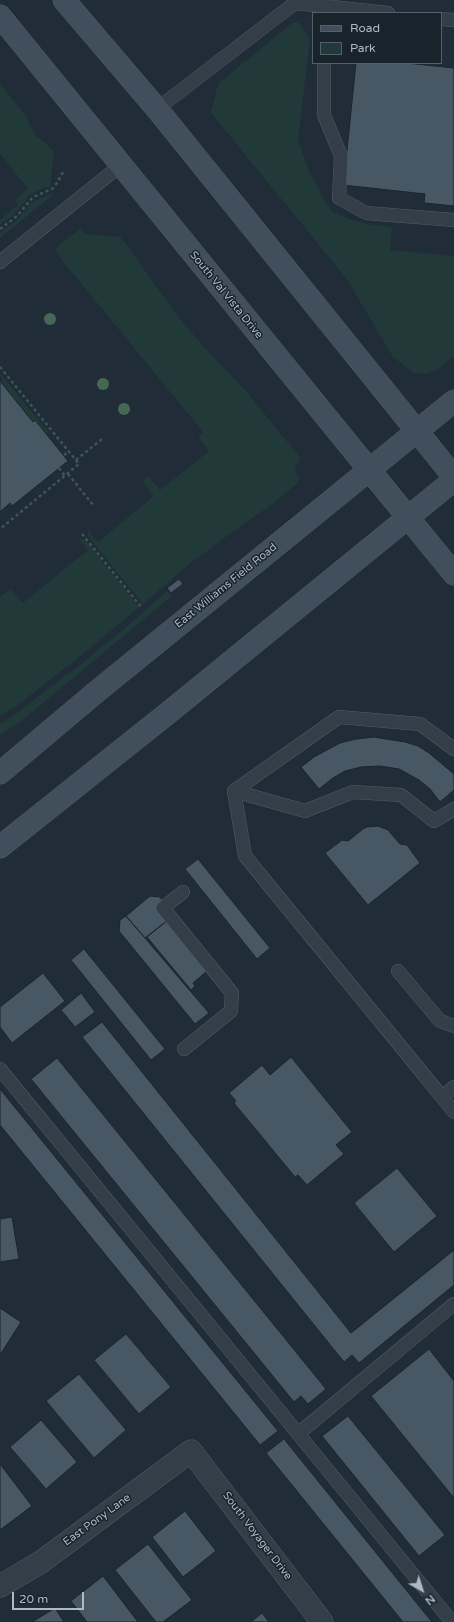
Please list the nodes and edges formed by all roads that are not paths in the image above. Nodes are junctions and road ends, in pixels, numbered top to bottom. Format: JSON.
{"nodes":[{"id":1,"x":64,"y":0,"type":"edge"},
{"id":2,"x":325,"y":10,"type":"edge"},
{"id":3,"x":367,"y":12,"type":"edge"},
{"id":4,"x":0,"y":16,"type":"edge"},
{"id":5,"x":442,"y":19,"type":"edge"},
{"id":6,"x":454,"y":20,"type":"edge"},
{"id":7,"x":324,"y":64,"type":"edge"},
{"id":8,"x":157,"y":109,"type":"junction"},
{"id":9,"x":121,"y":165,"type":"junction"},
{"id":10,"x":454,"y":220,"type":"edge"},
{"id":11,"x":0,"y":262,"type":"edge"},
{"id":12,"x":454,"y":401,"type":"edge"},
{"id":13,"x":417,"y":432,"type":"junction"},
{"id":14,"x":369,"y":471,"type":"junction"},
{"id":15,"x":454,"y":477,"type":"edge"},
{"id":16,"x":454,"y":480,"type":"edge"},
{"id":17,"x":409,"y":518,"type":"junction"},
{"id":18,"x":454,"y":574,"type":"edge"},
{"id":19,"x":454,"y":749,"type":"edge"},
{"id":20,"x":0,"y":773,"type":"edge"},
{"id":21,"x":234,"y":791,"type":"junction"},
{"id":22,"x":454,"y":809,"type":"edge"},
{"id":23,"x":0,"y":847,"type":"edge"},
{"id":24,"x":183,"y":892,"type":"dead end"},
{"id":25,"x":398,"y":971,"type":"dead end"},
{"id":26,"x":454,"y":1026,"type":"edge"},
{"id":27,"x":184,"y":1049,"type":"dead end"},
{"id":28,"x":0,"y":1069,"type":"edge"},
{"id":29,"x":454,"y":1087,"type":"edge"},
{"id":30,"x":442,"y":1097,"type":"junction"},
{"id":31,"x":454,"y":1112,"type":"edge"},
{"id":32,"x":454,"y":1304,"type":"edge"},
{"id":33,"x":298,"y":1434,"type":"junction"},
{"id":34,"x":191,"y":1451,"type":"joint"},
{"id":35,"x":0,"y":1586,"type":"edge"},
{"id":36,"x":322,"y":1622,"type":"edge"},
{"id":37,"x":452,"y":1622,"type":"edge"}],
"edges":[{"from":1,"to":8,"type":"main road"},
{"from":2,"to":3,"type":"lane"},
{"from":2,"to":8,"type":"lane"},
{"from":4,"to":9,"type":"main road","name":"South Val Vista Drive"},
{"from":5,"to":6,"type":"lane"},
{"from":7,"to":10,"type":"lane"},
{"from":8,"to":13,"type":"main road"},
{"from":9,"to":11,"type":"lane"},
{"from":9,"to":14,"type":"main road","name":"South Val Vista Drive"},
{"from":12,"to":13,"type":"main road","name":"East Williams Field Road"},
{"from":13,"to":14,"type":"main road","name":"East Williams Field Road"},
{"from":13,"to":15,"type":"main road"},
{"from":14,"to":17,"type":"main road","name":"South Val Vista Drive"},
{"from":14,"to":20,"type":"main road","name":"East Williams Field Road"},
{"from":16,"to":17,"type":"main road"},
{"from":17,"to":18,"type":"main road","name":"South Val Vista Drive"},
{"from":17,"to":23,"type":"main road"},
{"from":19,"to":21,"type":"lane"},
{"from":21,"to":22,"type":"lane"},
{"from":21,"to":30,"type":"lane"},
{"from":24,"to":27,"type":"lane"},
{"from":25,"to":26,"type":"lane"},
{"from":28,"to":33,"type":"lane"},
{"from":29,"to":30,"type":"lane"},
{"from":30,"to":31,"type":"lane"},
{"from":32,"to":33,"type":"lane"},
{"from":33,"to":37,"type":"lane"},
{"from":34,"to":35,"type":"street","name":"East Pony Lane"},
{"from":34,"to":36,"type":"street","name":"South Voyager Drive"}]}
